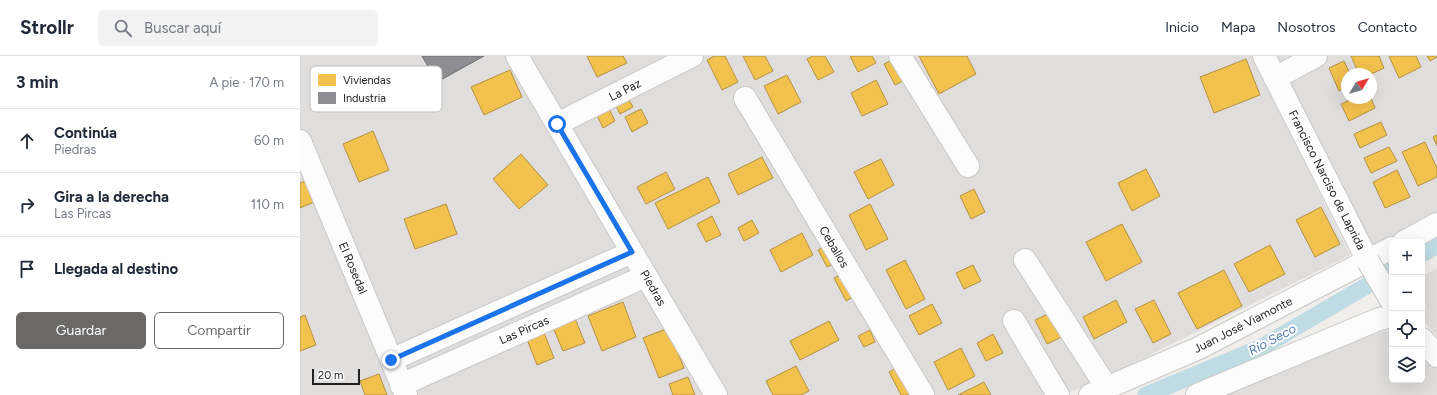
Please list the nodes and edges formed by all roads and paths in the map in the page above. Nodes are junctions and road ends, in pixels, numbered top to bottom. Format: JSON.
{"nodes":[{"id":1,"x":517,"y":56,"type":"edge"},
{"id":2,"x":692,"y":56,"type":"edge"},
{"id":3,"x":900,"y":56,"type":"edge"},
{"id":4,"x":1264,"y":56,"type":"edge"},
{"id":5,"x":1316,"y":56,"type":"edge"},
{"id":6,"x":1275,"y":78,"type":"junction"},
{"id":7,"x":745,"y":98,"type":"dead end"},
{"id":8,"x":557,"y":124,"type":"junction"},
{"id":9,"x":300,"y":141,"type":"edge"},
{"id":10,"x":968,"y":166,"type":"dead end"},
{"id":11,"x":1437,"y":224,"type":"edge"},
{"id":12,"x":1410,"y":239,"type":"edge"},
{"id":13,"x":1389,"y":250,"type":"edge"},
{"id":14,"x":632,"y":252,"type":"junction"},
{"id":15,"x":1025,"y":260,"type":"dead end"},
{"id":16,"x":1368,"y":261,"type":"junction"},
{"id":17,"x":646,"y":276,"type":"junction"},
{"id":18,"x":1389,"y":297,"type":"edge"},
{"id":19,"x":1389,"y":317,"type":"edge"},
{"id":20,"x":1014,"y":321,"type":"dead end"},
{"id":21,"x":1425,"y":342,"type":"edge"},
{"id":22,"x":1437,"y":356,"type":"edge"},
{"id":23,"x":391,"y":360,"type":"junction"},
{"id":24,"x":404,"y":390,"type":"edge"},
{"id":25,"x":1098,"y":391,"type":"edge"},
{"id":26,"x":716,"y":395,"type":"edge"},
{"id":27,"x":923,"y":395,"type":"edge"},
{"id":28,"x":1058,"y":395,"type":"edge"},
{"id":29,"x":1198,"y":395,"type":"edge"}],
"edges":[{"from":1,"to":8,"type":"street","name":"Piedras"},
{"from":2,"to":8,"type":"street","name":"La Paz"},
{"from":3,"to":10,"type":"street"},
{"from":4,"to":6,"type":"street","name":"Francisco Narciso de Laprida"},
{"from":5,"to":6,"type":"street"},
{"from":6,"to":16,"type":"street","name":"Francisco Narciso de Laprida"},
{"from":7,"to":27,"type":"street","name":"Ceballos"},
{"from":8,"to":14,"type":"street","name":"Piedras"},
{"from":9,"to":23,"type":"street","name":"El Rosedal"},
{"from":11,"to":12,"type":"street"},
{"from":13,"to":16,"type":"street","name":"Juan José Viamonte"},
{"from":14,"to":17,"type":"street","name":"Piedras"},
{"from":14,"to":23,"type":"street"},
{"from":15,"to":25,"type":"street"},
{"from":16,"to":18,"type":"street","name":"Francisco Narciso de Laprida","bridge":true},
{"from":16,"to":25,"type":"street","name":"Juan José Viamonte"},
{"from":17,"to":24,"type":"street","name":"Las Pircas"},
{"from":17,"to":26,"type":"street","name":"Piedras"},
{"from":19,"to":29,"type":"street"},
{"from":20,"to":28,"type":"street"},
{"from":21,"to":22,"type":"street"},
{"from":23,"to":24,"type":"street","name":"El Rosedal"}]}
